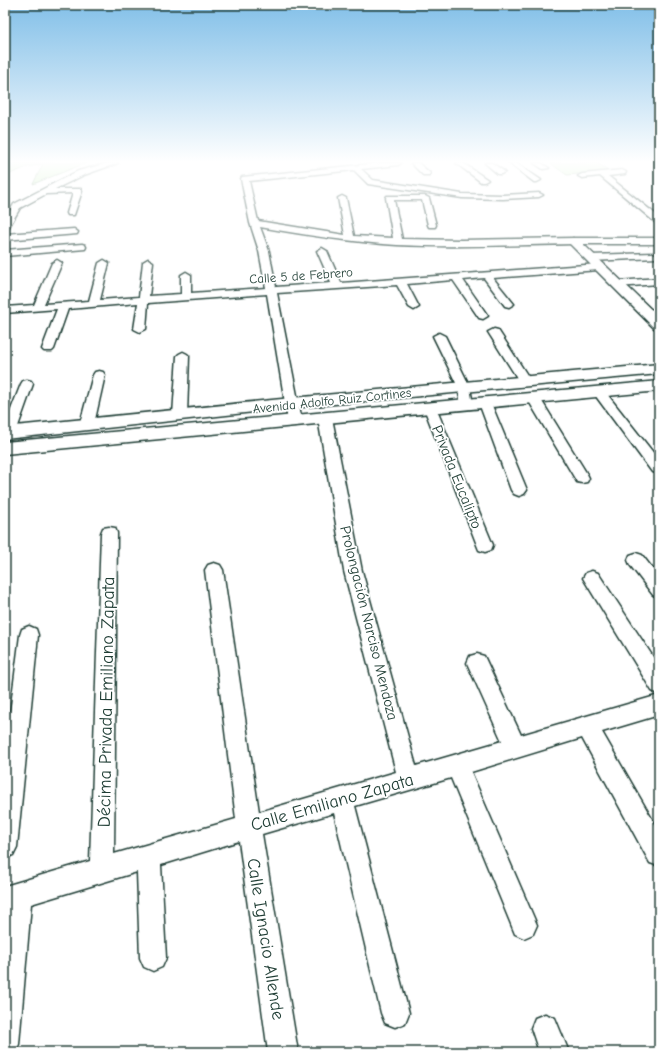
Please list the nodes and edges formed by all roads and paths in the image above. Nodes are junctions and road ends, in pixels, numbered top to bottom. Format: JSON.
{"nodes":[{"id":1,"x":13,"y":212,"type":"edge"},
{"id":2,"x":252,"y":212,"type":"edge"},
{"id":3,"x":345,"y":212,"type":"edge"},
{"id":4,"x":393,"y":212,"type":"edge"},
{"id":5,"x":429,"y":212,"type":"edge"},
{"id":6,"x":648,"y":212,"type":"edge"},
{"id":7,"x":659,"y":221,"type":"edge"},
{"id":8,"x":254,"y":223,"type":"junction"},
{"id":9,"x":432,"y":225,"type":"dead end"},
{"id":10,"x":5,"y":227,"type":"edge"},
{"id":11,"x":74,"y":232,"type":"dead end"},
{"id":12,"x":5,"y":236,"type":"edge"},
{"id":13,"x":659,"y":237,"type":"edge"},
{"id":14,"x":350,"y":238,"type":"junction"},
{"id":15,"x":573,"y":241,"type":"junction"},
{"id":16,"x":630,"y":241,"type":"junction"},
{"id":17,"x":659,"y":241,"type":"edge"},
{"id":18,"x":398,"y":242,"type":"junction"},
{"id":19,"x":82,"y":247,"type":"dead end"},
{"id":20,"x":322,"y":251,"type":"dead end"},
{"id":21,"x":5,"y":253,"type":"edge"},
{"id":22,"x":653,"y":256,"type":"dead end"},
{"id":23,"x":148,"y":262,"type":"dead end"},
{"id":24,"x":57,"y":263,"type":"dead end"},
{"id":25,"x":104,"y":263,"type":"dead end"},
{"id":26,"x":595,"y":263,"type":"junction"},
{"id":27,"x":486,"y":275,"type":"junction"},
{"id":28,"x":186,"y":276,"type":"dead end"},
{"id":29,"x":456,"y":277,"type":"junction"},
{"id":30,"x":400,"y":281,"type":"junction"},
{"id":31,"x":659,"y":281,"type":"edge"},
{"id":32,"x":617,"y":284,"type":"junction"},
{"id":33,"x":337,"y":286,"type":"junction"},
{"id":34,"x":271,"y":291,"type":"junction"},
{"id":35,"x":186,"y":296,"type":"junction"},
{"id":36,"x":142,"y":300,"type":"junction"},
{"id":37,"x":94,"y":303,"type":"junction"},
{"id":38,"x":509,"y":304,"type":"dead end"},
{"id":39,"x":64,"y":305,"type":"junction"},
{"id":40,"x":38,"y":307,"type":"junction"},
{"id":41,"x":414,"y":307,"type":"dead end"},
{"id":42,"x":5,"y":310,"type":"edge"},
{"id":43,"x":659,"y":312,"type":"edge"},
{"id":44,"x":646,"y":313,"type":"junction"},
{"id":45,"x":483,"y":316,"type":"dead end"},
{"id":46,"x":659,"y":325,"type":"edge"},
{"id":47,"x":140,"y":330,"type":"dead end"},
{"id":48,"x":494,"y":332,"type":"dead end"},
{"id":49,"x":439,"y":336,"type":"dead end"},
{"id":50,"x":48,"y":349,"type":"dead end"},
{"id":51,"x":183,"y":356,"type":"dead end"},
{"id":52,"x":659,"y":369,"type":"edge"},
{"id":53,"x":99,"y":375,"type":"dead end"},
{"id":54,"x":525,"y":381,"type":"junction"},
{"id":55,"x":26,"y":384,"type":"dead end"},
{"id":56,"x":659,"y":386,"type":"edge"},
{"id":57,"x":464,"y":387,"type":"junction"},
{"id":58,"x":599,"y":392,"type":"junction"},
{"id":59,"x":533,"y":398,"type":"junction"},
{"id":60,"x":292,"y":403,"type":"junction"},
{"id":61,"x":485,"y":403,"type":"junction"},
{"id":62,"x":467,"y":405,"type":"junction"},
{"id":63,"x":430,"y":408,"type":"junction"},
{"id":64,"x":222,"y":411,"type":"junction"},
{"id":65,"x":180,"y":415,"type":"junction"},
{"id":66,"x":326,"y":418,"type":"junction"},
{"id":67,"x":295,"y":421,"type":"junction"},
{"id":68,"x":87,"y":424,"type":"junction"},
{"id":69,"x":222,"y":428,"type":"junction"},
{"id":70,"x":6,"y":438,"type":"edge"},
{"id":71,"x":658,"y":468,"type":"dead end"},
{"id":72,"x":582,"y":478,"type":"dead end"},
{"id":73,"x":519,"y":490,"type":"dead end"},
{"id":74,"x":109,"y":533,"type":"dead end"},
{"id":75,"x":484,"y":545,"type":"dead end"},
{"id":76,"x":636,"y":560,"type":"dead end"},
{"id":77,"x":214,"y":570,"type":"dead end"},
{"id":78,"x":592,"y":578,"type":"dead end"},
{"id":79,"x":659,"y":590,"type":"edge"},
{"id":80,"x":29,"y":635,"type":"dead end"},
{"id":81,"x":477,"y":662,"type":"dead end"},
{"id":82,"x":659,"y":684,"type":"edge"},
{"id":83,"x":659,"y":705,"type":"edge"},
{"id":84,"x":587,"y":727,"type":"junction"},
{"id":85,"x":516,"y":748,"type":"junction"},
{"id":86,"x":457,"y":766,"type":"junction"},
{"id":87,"x":409,"y":780,"type":"junction"},
{"id":88,"x":342,"y":800,"type":"junction"},
{"id":89,"x":249,"y":827,"type":"junction"},
{"id":90,"x":5,"y":847,"type":"edge"},
{"id":91,"x":659,"y":854,"type":"edge"},
{"id":92,"x":149,"y":857,"type":"junction"},
{"id":93,"x":102,"y":871,"type":"junction"},
{"id":94,"x":12,"y":897,"type":"edge"},
{"id":95,"x":524,"y":925,"type":"dead end"},
{"id":96,"x":153,"y":958,"type":"dead end"},
{"id":97,"x":395,"y":1013,"type":"dead end"},
{"id":98,"x":5,"y":1044,"type":"edge"},
{"id":99,"x":284,"y":1052,"type":"edge"}],
"edges":[{"from":1,"to":10,"type":"street"},
{"from":2,"to":8,"type":"street"},
{"from":3,"to":14,"type":"street"},
{"from":4,"to":18,"type":"street"},
{"from":5,"to":9,"type":"street"},
{"from":6,"to":7,"type":"street"},
{"from":8,"to":14,"type":"street"},
{"from":8,"to":34,"type":"street"},
{"from":11,"to":12,"type":"street"},
{"from":13,"to":16,"type":"street"},
{"from":14,"to":18,"type":"street"},
{"from":15,"to":16,"type":"street"},
{"from":15,"to":18,"type":"street"},
{"from":15,"to":26,"type":"street"},
{"from":16,"to":17,"type":"street"},
{"from":19,"to":21,"type":"street"},
{"from":20,"to":33,"type":"street"},
{"from":22,"to":26,"type":"street","name":"Calle 5 de Febrero"},
{"from":23,"to":36,"type":"street"},
{"from":24,"to":40,"type":"street"},
{"from":25,"to":37,"type":"street"},
{"from":26,"to":27,"type":"street","name":"Calle 5 de Febrero"},
{"from":26,"to":32,"type":"street"},
{"from":27,"to":29,"type":"street","name":"Calle 5 de Febrero"},
{"from":27,"to":38,"type":"street"},
{"from":28,"to":35,"type":"street"},
{"from":29,"to":30,"type":"street","name":"Calle 5 de Febrero"},
{"from":29,"to":45,"type":"street"},
{"from":30,"to":33,"type":"street","name":"Calle 5 de Febrero"},
{"from":30,"to":41,"type":"street"},
{"from":31,"to":32,"type":"street"},
{"from":32,"to":44,"type":"street"},
{"from":33,"to":34,"type":"street","name":"Calle 5 de Febrero"},
{"from":34,"to":35,"type":"street","name":"Calle 5 de Febrero"},
{"from":34,"to":60,"type":"street"},
{"from":35,"to":36,"type":"street","name":"Calle 5 de Febrero"},
{"from":36,"to":37,"type":"street","name":"Calle 5 de Febrero"},
{"from":36,"to":47,"type":"street"},
{"from":37,"to":39,"type":"street","name":"Calle 5 de Febrero"},
{"from":39,"to":40,"type":"street","name":"Calle 5 de Febrero"},
{"from":39,"to":50,"type":"street"},
{"from":40,"to":42,"type":"street","name":"Calle 5 de Febrero"},
{"from":43,"to":44,"type":"street"},
{"from":44,"to":46,"type":"street"},
{"from":48,"to":54,"type":"street"},
{"from":49,"to":57,"type":"street"},
{"from":51,"to":65,"type":"street"},
{"from":52,"to":54,"type":"street","name":"Avenida Adolfo Ruiz Cortines"},
{"from":53,"to":68,"type":"street"},
{"from":54,"to":57,"type":"street","name":"Avenida Adolfo Ruiz Cortines"},
{"from":55,"to":70,"type":"street"},
{"from":56,"to":58,"type":"street","name":"Avenida Adolfo Ruiz Cortines"},
{"from":57,"to":60,"type":"street","name":"Avenida Adolfo Ruiz Cortines"},
{"from":57,"to":62,"type":"street"},
{"from":58,"to":59,"type":"street","name":"Avenida Adolfo Ruiz Cortines"},
{"from":58,"to":71,"type":"street"},
{"from":59,"to":61,"type":"street","name":"Avenida Adolfo Ruiz Cortines"},
{"from":59,"to":72,"type":"street"},
{"from":60,"to":64,"type":"street","name":"Avenida Adolfo Ruiz Cortines"},
{"from":60,"to":67,"type":"street"},
{"from":61,"to":62,"type":"street","name":"Avenida Adolfo Ruiz Cortines"},
{"from":61,"to":73,"type":"street"},
{"from":62,"to":63,"type":"street","name":"Avenida Adolfo Ruiz Cortines"},
{"from":63,"to":66,"type":"street","name":"Avenida Adolfo Ruiz Cortines"},
{"from":63,"to":75,"type":"street","name":"Privada Eucalipto"},
{"from":64,"to":65,"type":"street","name":"Avenida Adolfo Ruiz Cortines"},
{"from":64,"to":69,"type":"street"},
{"from":65,"to":68,"type":"street","name":"Avenida Adolfo Ruiz Cortines"},
{"from":66,"to":67,"type":"street","name":"Avenida Adolfo Ruiz Cortines"},
{"from":66,"to":87,"type":"street","name":"Prolongación Narciso Mendoza"},
{"from":67,"to":69,"type":"street","name":"Avenida Adolfo Ruiz Cortines"},
{"from":68,"to":70,"type":"street","name":"Avenida Adolfo Ruiz Cortines"},
{"from":69,"to":70,"type":"street","name":"Avenida Adolfo Ruiz Cortines"},
{"from":74,"to":93,"type":"street","name":"Décima Privada Emiliano Zapata"},
{"from":76,"to":79,"type":"street"},
{"from":77,"to":89,"type":"street","name":"Calle Ignacio Allende"},
{"from":78,"to":82,"type":"street"},
{"from":80,"to":90,"type":"street"},
{"from":81,"to":85,"type":"street"},
{"from":83,"to":84,"type":"street","name":"Calle Emiliano Zapata"},
{"from":84,"to":85,"type":"street","name":"Calle Emiliano Zapata"},
{"from":84,"to":91,"type":"street"},
{"from":85,"to":86,"type":"street","name":"Calle Emiliano Zapata"},
{"from":86,"to":87,"type":"street","name":"Calle Emiliano Zapata"},
{"from":86,"to":95,"type":"street"},
{"from":87,"to":88,"type":"street","name":"Calle Emiliano Zapata"},
{"from":88,"to":89,"type":"street","name":"Calle Emiliano Zapata"},
{"from":88,"to":97,"type":"street"},
{"from":89,"to":92,"type":"street","name":"Calle Emiliano Zapata"},
{"from":89,"to":99,"type":"street","name":"Calle Ignacio Allende"},
{"from":92,"to":93,"type":"street","name":"Calle Emiliano Zapata"},
{"from":92,"to":96,"type":"street"},
{"from":93,"to":94,"type":"street","name":"Calle Emiliano Zapata"},
{"from":94,"to":98,"type":"street"}]}
